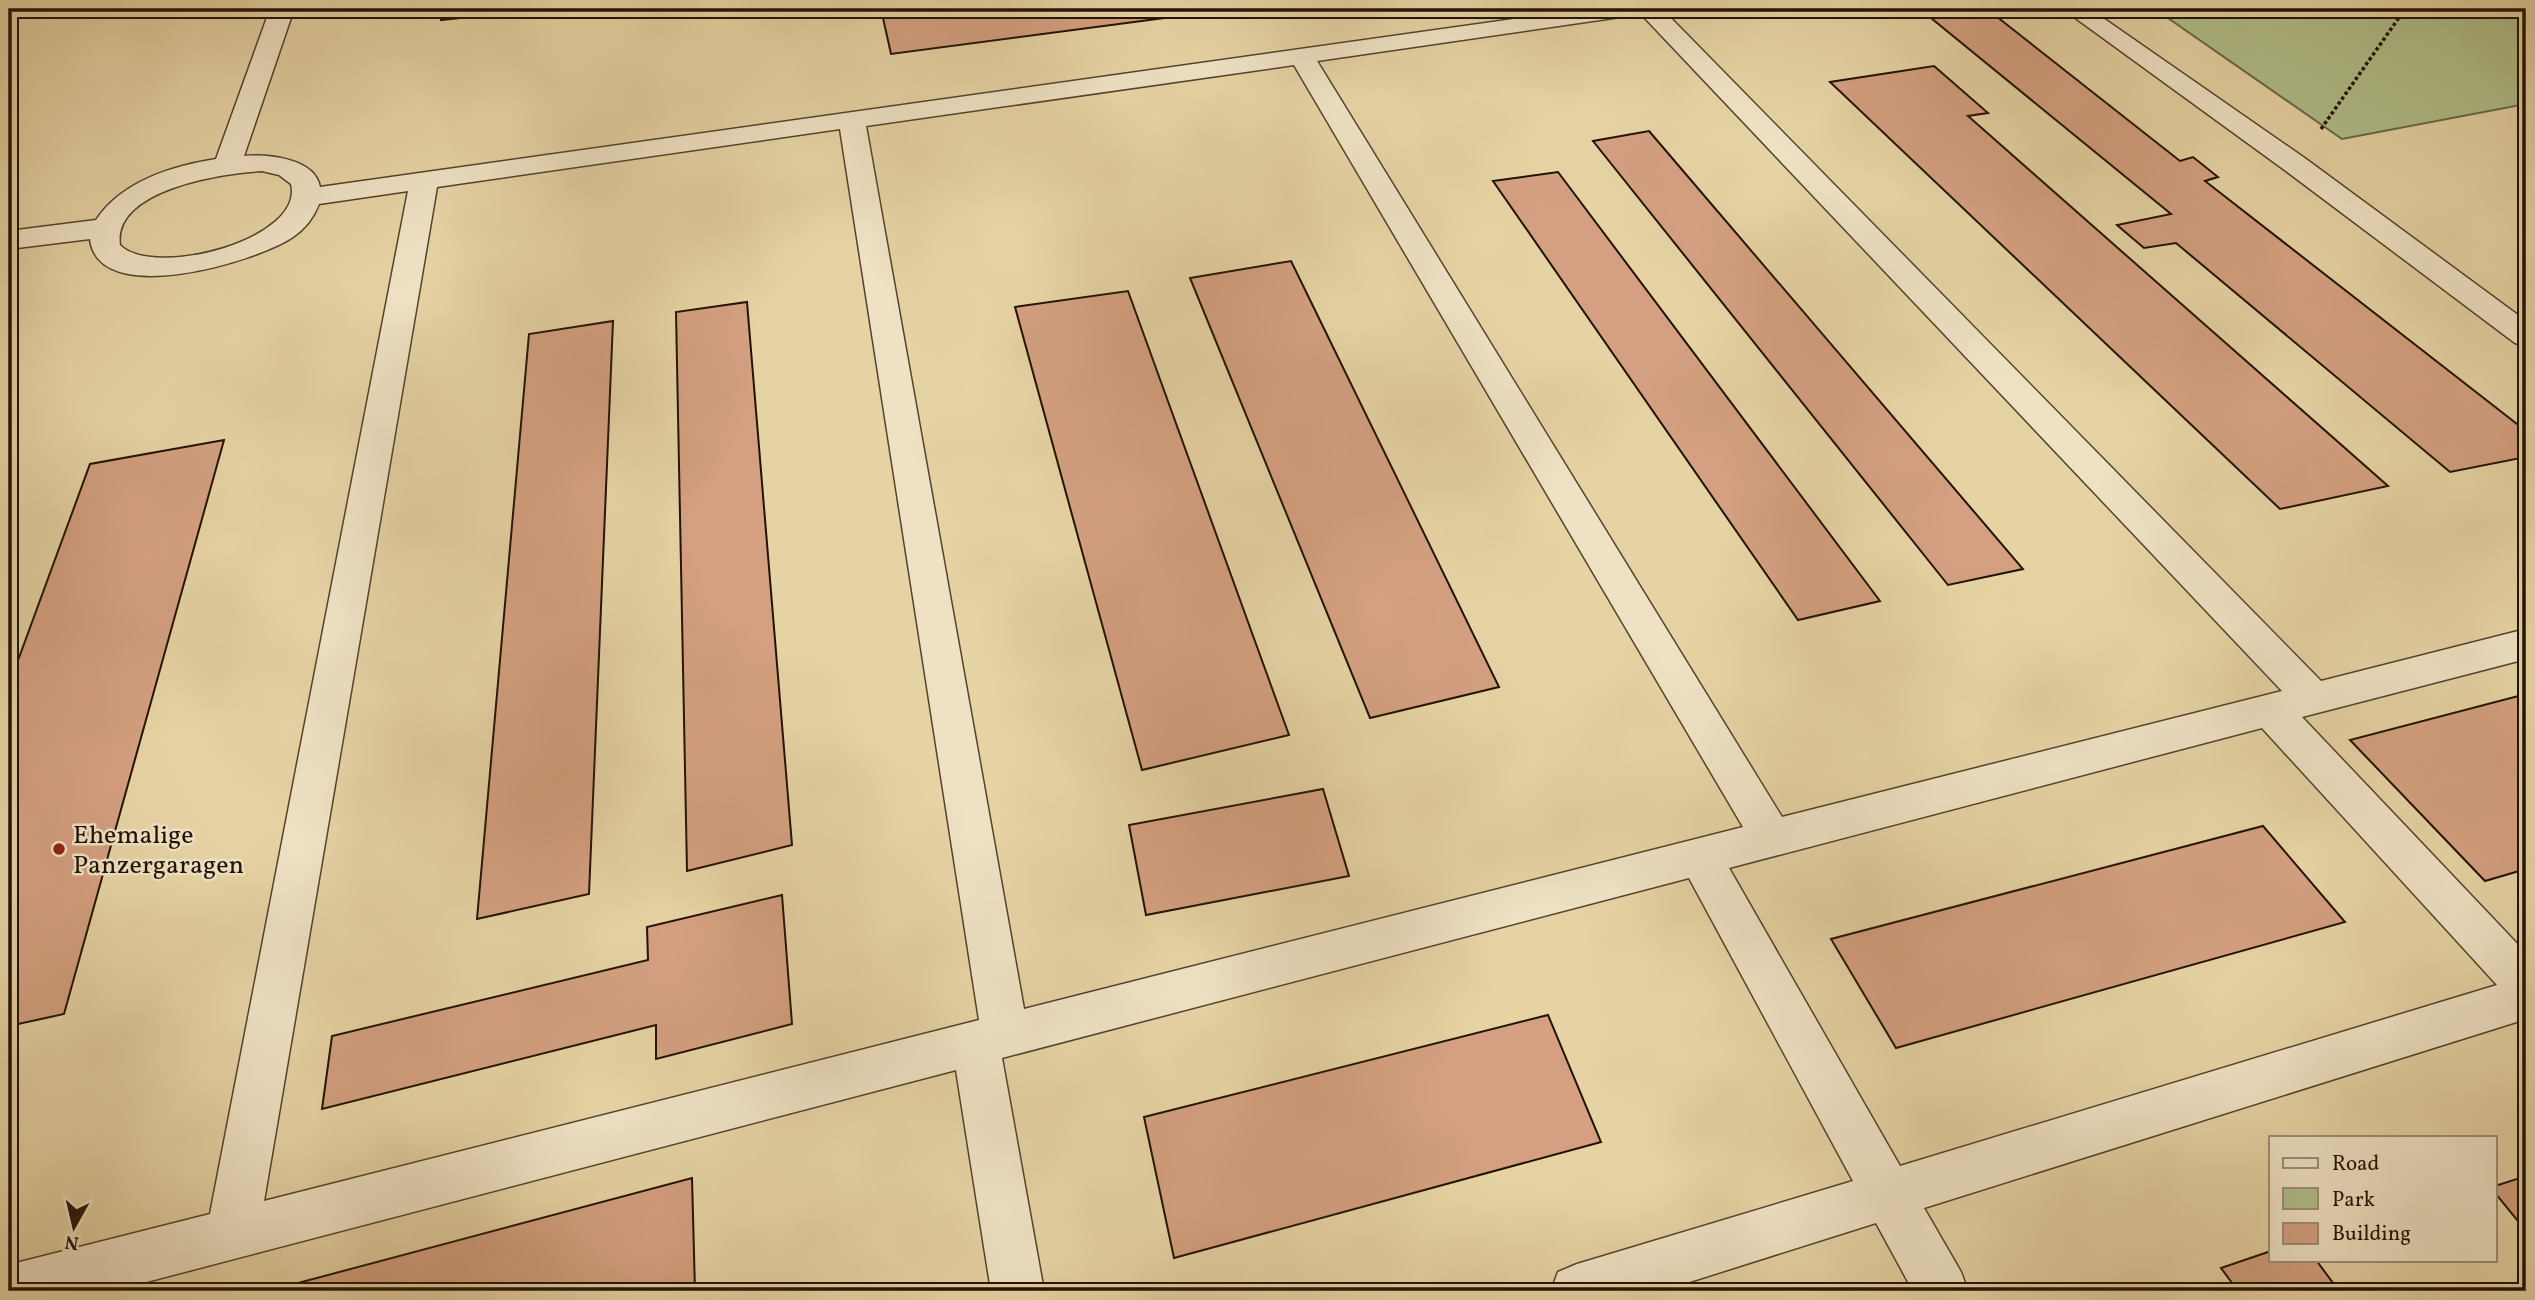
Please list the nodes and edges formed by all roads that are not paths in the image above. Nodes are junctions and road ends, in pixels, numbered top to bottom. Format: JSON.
{"nodes":[{"id":1,"x":282,"y":9,"type":"edge"},
{"id":2,"x":1634,"y":9,"type":"edge"},
{"id":3,"x":1649,"y":9,"type":"edge"},
{"id":4,"x":2075,"y":9,"type":"edge"},
{"id":5,"x":1301,"y":56,"type":"junction"},
{"id":6,"x":852,"y":120,"type":"junction"},
{"id":7,"x":228,"y":164,"type":"junction"},
{"id":8,"x":424,"y":181,"type":"junction"},
{"id":9,"x":308,"y":197,"type":"junction"},
{"id":10,"x":105,"y":228,"type":"junction"},
{"id":11,"x":9,"y":240,"type":"edge"},
{"id":12,"x":2526,"y":336,"type":"edge"},
{"id":13,"x":2526,"y":644,"type":"edge"},
{"id":14,"x":2313,"y":698,"type":"junction"},
{"id":15,"x":2270,"y":710,"type":"junction"},
{"id":16,"x":1772,"y":838,"type":"junction"},
{"id":17,"x":1700,"y":857,"type":"junction"},
{"id":18,"x":2526,"y":985,"type":"edge"},
{"id":19,"x":2526,"y":998,"type":"edge"},
{"id":20,"x":990,"y":1039,"type":"junction"},
{"id":21,"x":1888,"y":1195,"type":"junction"},
{"id":22,"x":232,"y":1234,"type":"junction"},
{"id":23,"x":12,"y":1291,"type":"edge"},
{"id":24,"x":1018,"y":1291,"type":"edge"},
{"id":25,"x":1577,"y":1291,"type":"edge"},
{"id":26,"x":1942,"y":1291,"type":"edge"}],
"edges":[{"from":1,"to":7,"type":"street"},
{"from":2,"to":5,"type":"street"},
{"from":3,"to":14,"type":"street"},
{"from":4,"to":12,"type":"street"},
{"from":5,"to":6,"type":"street"},
{"from":5,"to":16,"type":"street"},
{"from":6,"to":8,"type":"street"},
{"from":6,"to":20,"type":"street"},
{"from":7,"to":9,"type":"street"},
{"from":7,"to":10,"type":"street"},
{"from":8,"to":9,"type":"street"},
{"from":8,"to":22,"type":"street"},
{"from":9,"to":10,"type":"street"},
{"from":10,"to":11,"type":"street"},
{"from":13,"to":14,"type":"street"},
{"from":14,"to":15,"type":"street"},
{"from":15,"to":16,"type":"street"},
{"from":15,"to":18,"type":"street"},
{"from":16,"to":17,"type":"street"},
{"from":17,"to":20,"type":"street"},
{"from":17,"to":21,"type":"street"},
{"from":19,"to":21,"type":"street"},
{"from":20,"to":22,"type":"street"},
{"from":20,"to":24,"type":"street"},
{"from":21,"to":25,"type":"street"},
{"from":21,"to":26,"type":"street"},
{"from":22,"to":23,"type":"street"}]}
